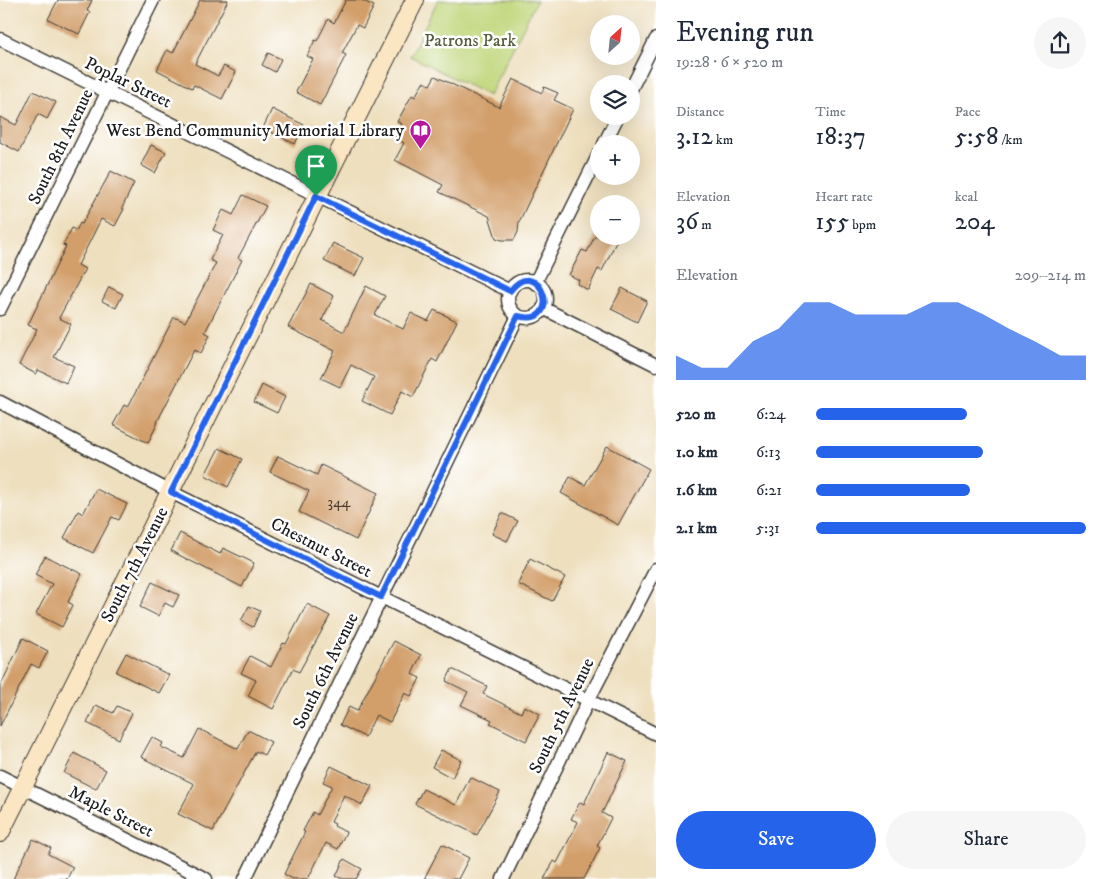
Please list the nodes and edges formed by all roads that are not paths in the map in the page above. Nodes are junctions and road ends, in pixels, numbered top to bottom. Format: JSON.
{"nodes":[{"id":1,"x":152,"y":0,"type":"edge"},
{"id":2,"x":415,"y":0,"type":"edge"},
{"id":3,"x":0,"y":39,"type":"edge"},
{"id":4,"x":656,"y":39,"type":"edge"},
{"id":5,"x":638,"y":75,"type":"edge"},
{"id":6,"x":107,"y":93,"type":"junction"},
{"id":7,"x":590,"y":172,"type":"edge"},
{"id":8,"x":316,"y":196,"type":"junction"},
{"id":9,"x":535,"y":283,"type":"junction"},
{"id":10,"x":510,"y":291,"type":"junction"},
{"id":11,"x":543,"y":308,"type":"junction"},
{"id":12,"x":0,"y":309,"type":"edge"},
{"id":13,"x":518,"y":316,"type":"junction"},
{"id":14,"x":656,"y":365,"type":"edge"},
{"id":15,"x":0,"y":402,"type":"edge"},
{"id":16,"x":171,"y":492,"type":"junction"},
{"id":17,"x":656,"y":569,"type":"edge"},
{"id":18,"x":381,"y":597,"type":"junction"},
{"id":19,"x":588,"y":701,"type":"junction"},
{"id":20,"x":656,"y":734,"type":"edge"},
{"id":21,"x":0,"y":776,"type":"edge"},
{"id":22,"x":22,"y":788,"type":"junction"},
{"id":23,"x":0,"y":833,"type":"edge"},
{"id":24,"x":206,"y":879,"type":"edge"},
{"id":25,"x":245,"y":879,"type":"edge"},
{"id":26,"x":503,"y":879,"type":"edge"}],
"edges":[{"from":1,"to":6,"type":"street","name":"South 8th Avenue"},
{"from":2,"to":8,"type":"street","name":"South 7th Avenue"},
{"from":3,"to":6,"type":"street","name":"Poplar Street"},
{"from":4,"to":5,"type":"street"},
{"from":6,"to":8,"type":"street","name":"Poplar Street"},
{"from":6,"to":12,"type":"street","name":"South 8th Avenue"},
{"from":7,"to":9,"type":"street"},
{"from":8,"to":10,"type":"street","name":"Poplar Street"},
{"from":8,"to":16,"type":"street","name":"South 7th Avenue"},
{"from":9,"to":10,"type":"street"},
{"from":9,"to":11,"type":"street"},
{"from":10,"to":13,"type":"street"},
{"from":11,"to":13,"type":"street"},
{"from":11,"to":14,"type":"street"},
{"from":13,"to":18,"type":"street","name":"South 6th Avenue"},
{"from":15,"to":16,"type":"street","name":"Chestnut Street"},
{"from":16,"to":18,"type":"street","name":"Chestnut Street"},
{"from":16,"to":22,"type":"street","name":"South 7th Avenue"},
{"from":17,"to":19,"type":"street","name":"South 5th Avenue"},
{"from":18,"to":19,"type":"street","name":"Chestnut Street"},
{"from":18,"to":25,"type":"street","name":"South 6th Avenue"},
{"from":19,"to":20,"type":"street","name":"Chestnut Street"},
{"from":19,"to":26,"type":"street","name":"South 5th Avenue"},
{"from":21,"to":22,"type":"street","name":"Maple Street"},
{"from":22,"to":23,"type":"street","name":"South 7th Avenue"},
{"from":22,"to":24,"type":"street","name":"Maple Street"}]}
